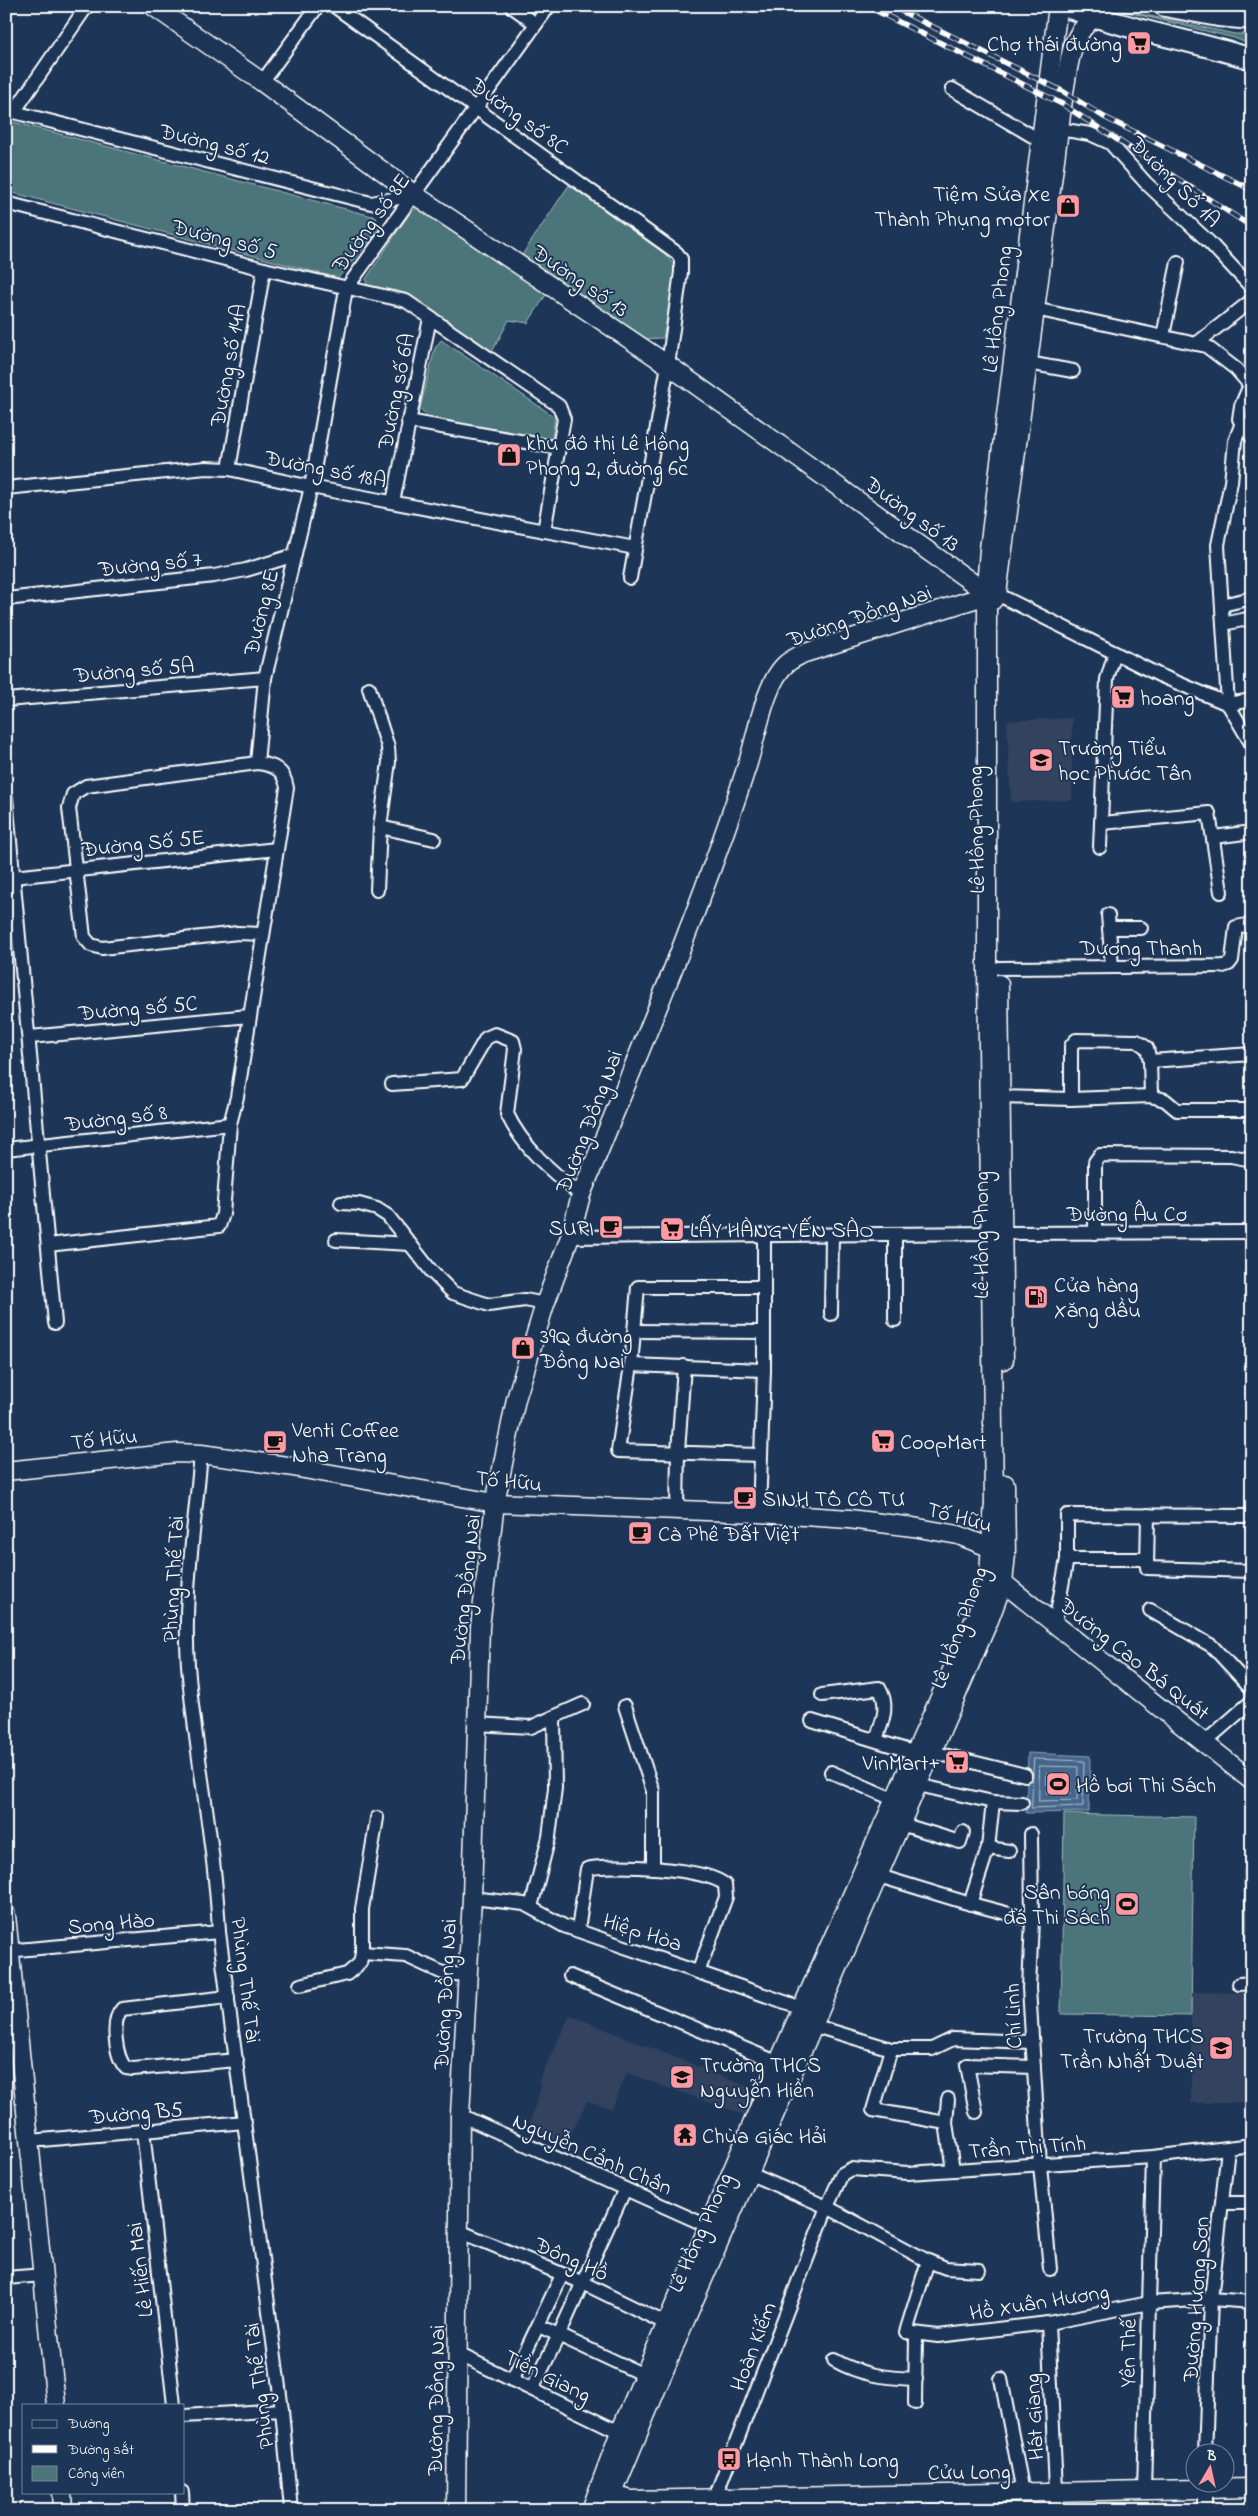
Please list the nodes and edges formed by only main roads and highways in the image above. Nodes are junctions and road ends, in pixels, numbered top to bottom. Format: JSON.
{"nodes":[{"id":1,"x":153,"y":6,"type":"edge"},
{"id":2,"x":1058,"y":6,"type":"edge"},
{"id":3,"x":1064,"y":6,"type":"edge"},
{"id":4,"x":1165,"y":6,"type":"edge"},
{"id":5,"x":1095,"y":18,"type":"junction"},
{"id":6,"x":1252,"y":18,"type":"edge"},
{"id":7,"x":1252,"y":59,"type":"edge"},
{"id":8,"x":1047,"y":132,"type":"junction"},
{"id":9,"x":990,"y":594,"type":"junction"},
{"id":10,"x":993,"y":968,"type":"junction"},
{"id":11,"x":996,"y":1233,"type":"junction"},
{"id":12,"x":6,"y":1471,"type":"edge"},
{"id":13,"x":495,"y":1504,"type":"junction"},
{"id":14,"x":998,"y":1550,"type":"junction"},
{"id":15,"x":989,"y":1573,"type":"junction"},
{"id":16,"x":1003,"y":1583,"type":"junction"},
{"id":17,"x":924,"y":1753,"type":"junction"},
{"id":18,"x":1252,"y":1781,"type":"edge"},
{"id":19,"x":6,"y":1915,"type":"edge"},
{"id":20,"x":8,"y":1951,"type":"edge"},
{"id":21,"x":742,"y":2171,"type":"junction"},
{"id":22,"x":717,"y":2223,"type":"junction"},
{"id":23,"x":56,"y":2404,"type":"edge"},
{"id":24,"x":1186,"y":2487,"type":"edge"},
{"id":25,"x":1236,"y":2487,"type":"edge"},
{"id":26,"x":1252,"y":2488,"type":"edge"},
{"id":27,"x":62,"y":2494,"type":"edge"},
{"id":28,"x":606,"y":2498,"type":"edge"},
{"id":29,"x":921,"y":2502,"type":"edge"},
{"id":30,"x":793,"y":2503,"type":"edge"},
{"id":31,"x":63,"y":2510,"type":"edge"},
{"id":32,"x":456,"y":2510,"type":"edge"},
{"id":33,"x":591,"y":2510,"type":"edge"}],
"edges":[{"from":1,"to":9,"type":"main road","name":"Đường số 13"},
{"from":2,"to":8,"type":"main road","name":"Lê Hồng Phong"},
{"from":3,"to":5,"type":"main road"},
{"from":4,"to":6,"type":"main road"},
{"from":5,"to":7,"type":"main road"},
{"from":5,"to":8,"type":"main road","name":"Lê Hồng Phong"},
{"from":8,"to":9,"type":"main road","name":"Lê Hồng Phong"},
{"from":8,"to":9,"type":"main road","name":"Lê Hồng Phong"},
{"from":9,"to":10,"type":"main road","name":"Lê Hồng Phong"},
{"from":9,"to":13,"type":"main road","name":"Đường Đồng Nai"},
{"from":10,"to":11,"type":"main road","name":"Lê Hồng Phong"},
{"from":10,"to":11,"type":"main road","name":"Lê Hồng Phong"},
{"from":11,"to":14,"type":"main road","name":"Lê Hồng Phong"},
{"from":12,"to":13,"type":"main road","name":"Tố Hữu"},
{"from":13,"to":14,"type":"main road","name":"Tố Hữu"},
{"from":13,"to":32,"type":"main road","name":"Đường Đồng Nai"},
{"from":14,"to":15,"type":"main road","name":"Lê Hồng Phong"},
{"from":14,"to":16,"type":"main road","name":"Lê Hồng Phong"},
{"from":15,"to":16,"type":"main road","name":"Đường Cao Bá Quát"},
{"from":15,"to":17,"type":"main road","name":"Lê Hồng Phong"},
{"from":16,"to":17,"type":"main road","name":"Lê Hồng Phong"},
{"from":16,"to":18,"type":"main road","name":"Đường Cao Bá Quát"},
{"from":17,"to":21,"type":"main road","name":"Lê Hồng Phong"},
{"from":17,"to":21,"type":"main road","name":"Lê Hồng Phong"},
{"from":19,"to":20,"type":"main road"},
{"from":20,"to":23,"type":"main road"},
{"from":21,"to":22,"type":"main road","name":"Lê Hồng Phong"},
{"from":22,"to":28,"type":"main road","name":"Lê Hồng Phong"},
{"from":22,"to":28,"type":"main road","name":"Lê Hồng Phong"},
{"from":24,"to":29,"type":"main road","name":"Cửu Long"},
{"from":25,"to":26,"type":"main road","name":"Cửu Long"},
{"from":27,"to":31,"type":"main road"},
{"from":28,"to":30,"type":"main road","name":"Cửu Long"},
{"from":28,"to":33,"type":"main road","name":"Lê Hồng Phong"},
{"from":29,"to":30,"type":"main road","name":"Cửu Long"}]}
